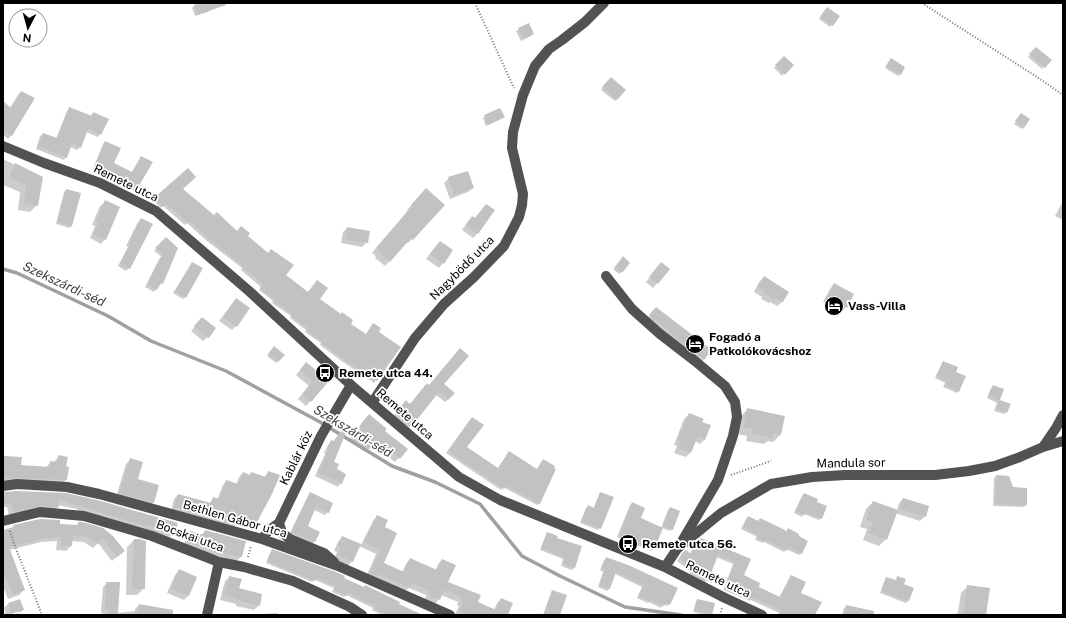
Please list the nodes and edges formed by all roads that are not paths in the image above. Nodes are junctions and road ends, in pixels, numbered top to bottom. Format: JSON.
{"nodes":[{"id":1,"x":604,"y":3,"type":"edge"},
{"id":2,"x":3,"y":146,"type":"edge"},
{"id":3,"x":606,"y":276,"type":"dead end"},
{"id":4,"x":352,"y":385,"type":"junction"},
{"id":5,"x":372,"y":403,"type":"junction"},
{"id":6,"x":1063,"y":415,"type":"edge"},
{"id":7,"x":1063,"y":441,"type":"edge"},
{"id":8,"x":1042,"y":447,"type":"junction"},
{"id":9,"x":3,"y":486,"type":"edge"},
{"id":10,"x":5,"y":520,"type":"edge"},
{"id":11,"x":279,"y":523,"type":"junction"},
{"id":12,"x":258,"y":538,"type":"junction"},
{"id":13,"x":677,"y":549,"type":"junction"},
{"id":14,"x":219,"y":562,"type":"junction"},
{"id":15,"x":338,"y":566,"type":"junction"},
{"id":16,"x":665,"y":567,"type":"junction"},
{"id":17,"x":208,"y":615,"type":"edge"},
{"id":18,"x":362,"y":615,"type":"edge"},
{"id":19,"x":450,"y":615,"type":"edge"},
{"id":20,"x":762,"y":615,"type":"edge"}],
"edges":[{"from":1,"to":5,"type":"street","name":"Nagybödő utca"},
{"from":2,"to":4,"type":"street","name":"Remete utca"},
{"from":3,"to":13,"type":"street"},
{"from":4,"to":5,"type":"street","name":"Remete utca"},
{"from":4,"to":11,"type":"street","name":"Kablár köz"},
{"from":5,"to":16,"type":"street","name":"Remete utca"},
{"from":6,"to":8,"type":"street"},
{"from":7,"to":8,"type":"street","name":"Mandula sor"},
{"from":8,"to":13,"type":"street","name":"Mandula sor"},
{"from":9,"to":12,"type":"street","name":"Bethlen Gábor utca"},
{"from":10,"to":14,"type":"street","name":"Bocskai utca"},
{"from":11,"to":12,"type":"street","name":"Kablár köz"},
{"from":11,"to":15,"type":"street"},
{"from":12,"to":15,"type":"street","name":"Bethlen Gábor utca"},
{"from":13,"to":16,"type":"street","name":"Mandula sor"},
{"from":14,"to":17,"type":"street"},
{"from":14,"to":18,"type":"street","name":"Bocskai utca"},
{"from":15,"to":19,"type":"street","name":"Bethlen Gábor utca"},
{"from":16,"to":20,"type":"street","name":"Remete utca"}]}
